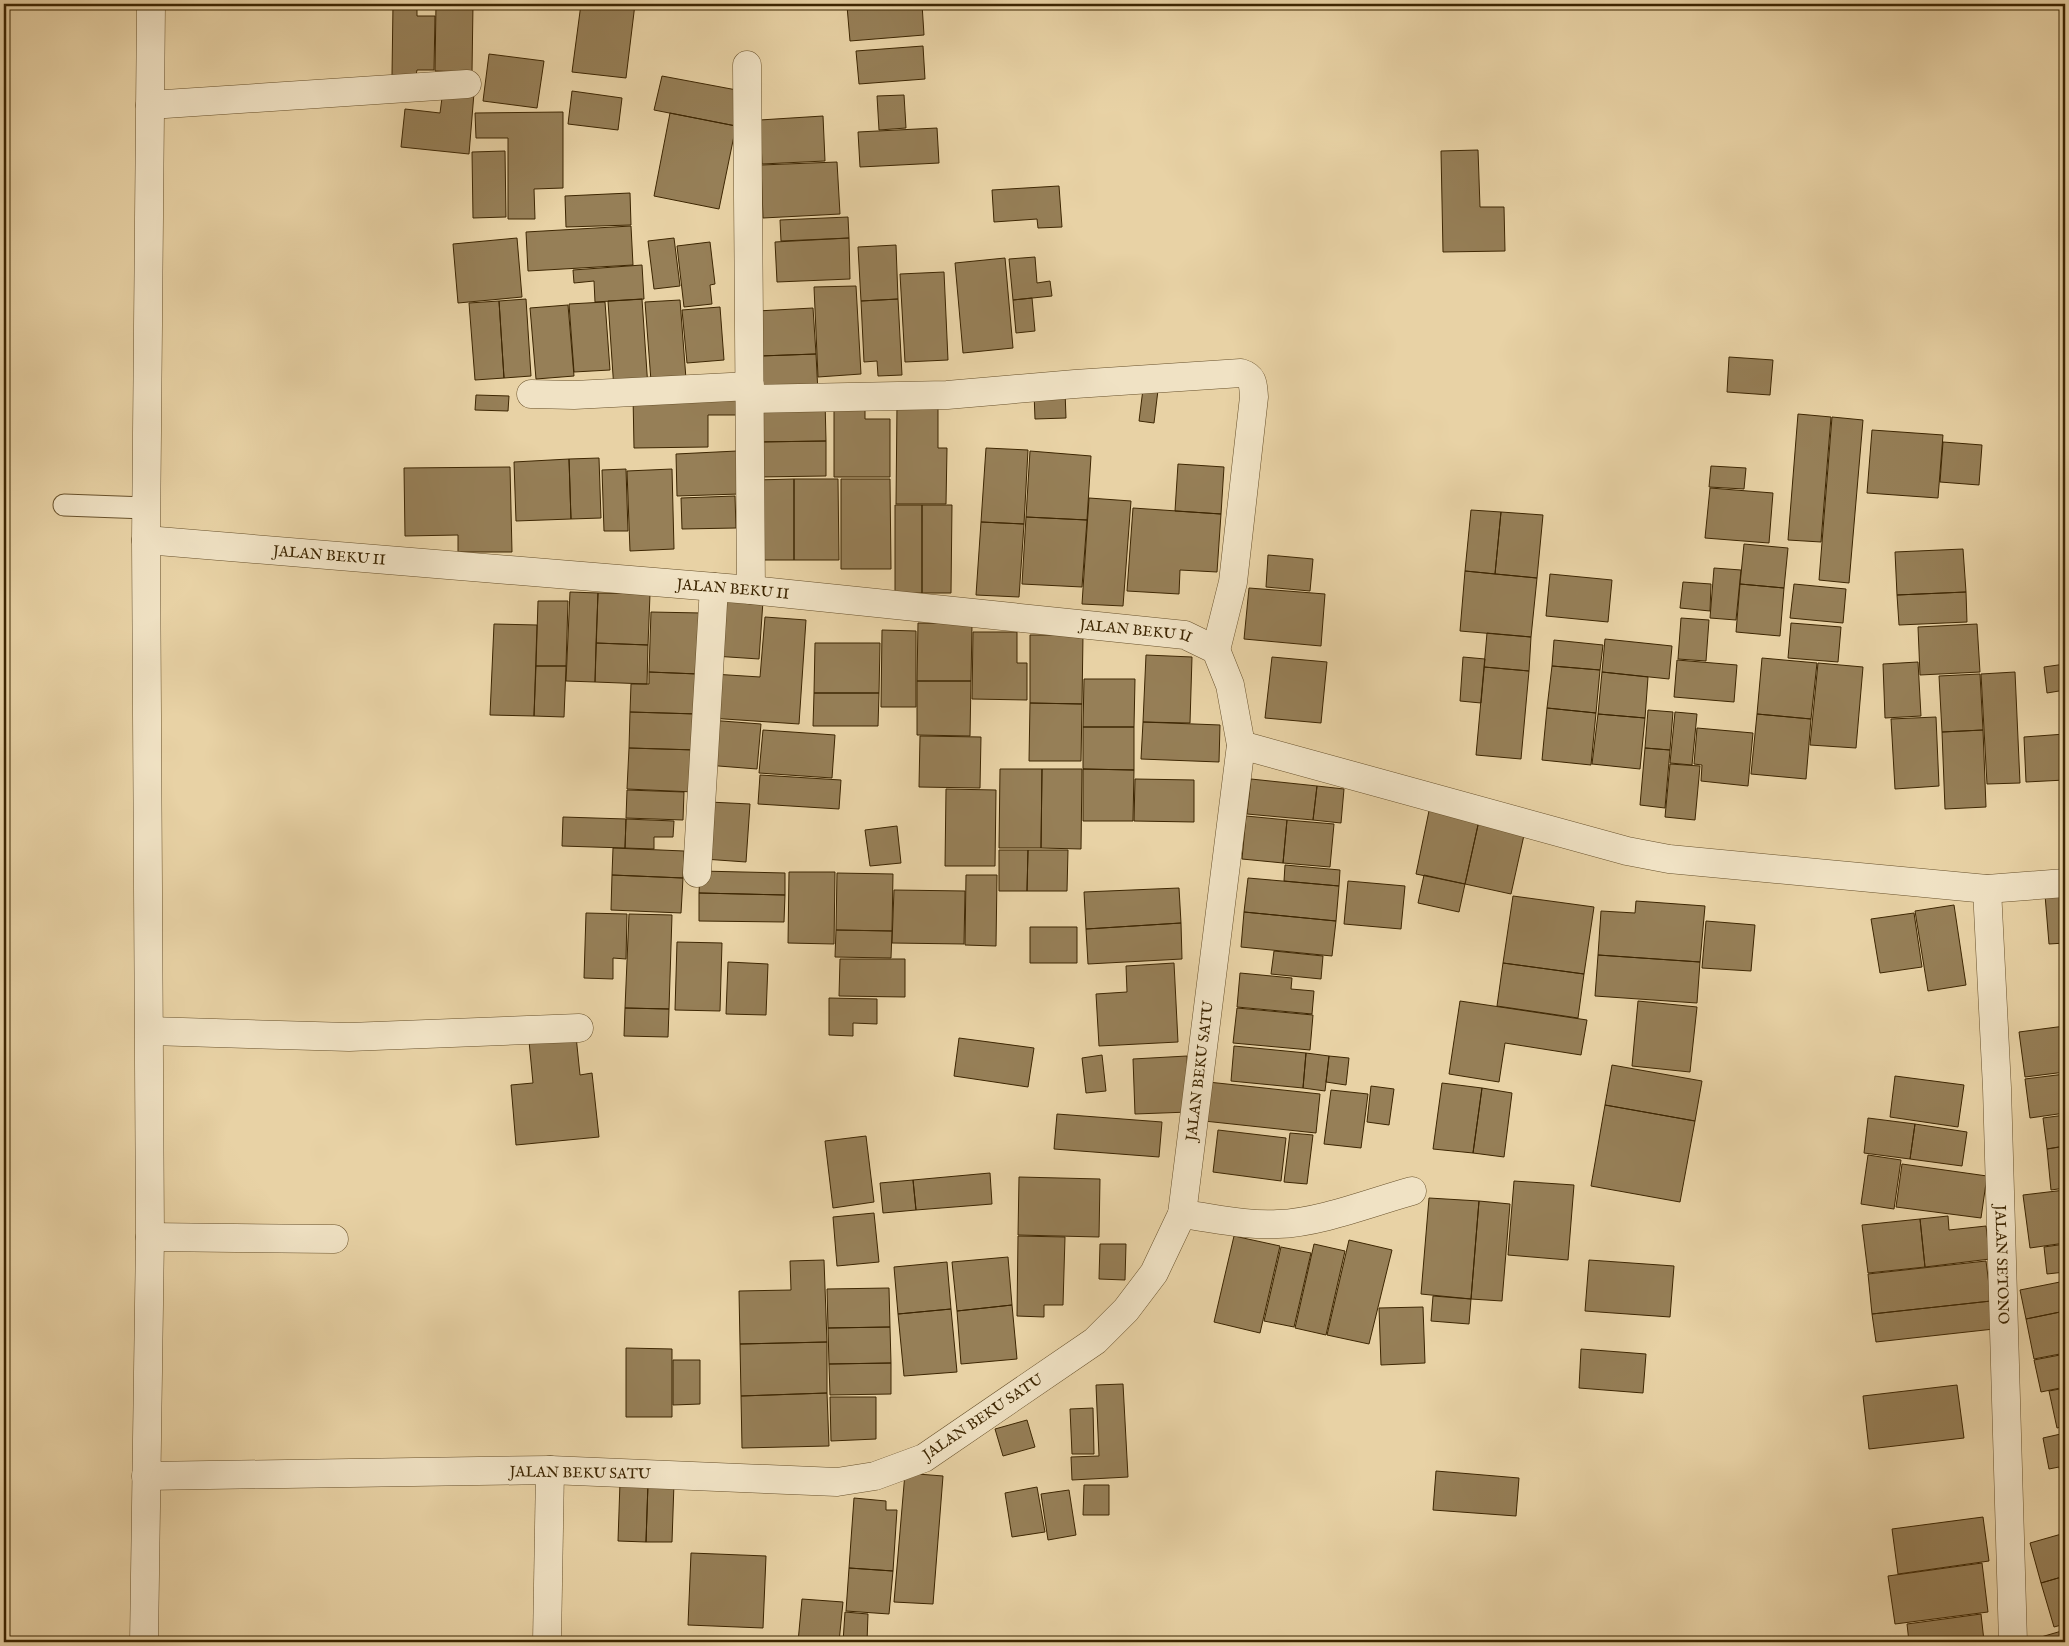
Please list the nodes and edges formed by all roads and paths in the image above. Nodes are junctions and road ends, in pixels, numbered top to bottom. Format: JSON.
{"nodes":[{"id":1,"x":151,"y":4,"type":"edge"},
{"id":2,"x":747,"y":65,"type":"dead end"},
{"id":3,"x":467,"y":84,"type":"dead end"},
{"id":4,"x":150,"y":105,"type":"junction"},
{"id":5,"x":751,"y":392,"type":"junction"},
{"id":6,"x":531,"y":394,"type":"dead end"},
{"id":7,"x":64,"y":505,"type":"dead end"},
{"id":8,"x":146,"y":508,"type":"junction"},
{"id":9,"x":146,"y":540,"type":"junction"},
{"id":10,"x":714,"y":587,"type":"junction"},
{"id":11,"x":751,"y":590,"type":"junction"},
{"id":12,"x":1216,"y":650,"type":"junction"},
{"id":13,"x":1240,"y":745,"type":"junction"},
{"id":14,"x":697,"y":873,"type":"dead end"},
{"id":15,"x":2065,"y":883,"type":"edge"},
{"id":16,"x":1987,"y":889,"type":"junction"},
{"id":17,"x":579,"y":1028,"type":"dead end"},
{"id":18,"x":150,"y":1031,"type":"junction"},
{"id":19,"x":1412,"y":1191,"type":"dead end"},
{"id":20,"x":1182,"y":1214,"type":"junction"},
{"id":21,"x":150,"y":1237,"type":"junction"},
{"id":22,"x":334,"y":1239,"type":"dead end"},
{"id":23,"x":550,"y":1470,"type":"junction"},
{"id":24,"x":146,"y":1476,"type":"junction"},
{"id":25,"x":144,"y":1642,"type":"edge"},
{"id":26,"x":547,"y":1642,"type":"edge"},
{"id":27,"x":2013,"y":1642,"type":"edge"}],
"edges":[{"from":1,"to":4,"type":"street"},
{"from":2,"to":5,"type":"street"},
{"from":3,"to":4,"type":"street"},
{"from":4,"to":8,"type":"street"},
{"from":5,"to":6,"type":"street"},
{"from":5,"to":11,"type":"street"},
{"from":5,"to":12,"type":"street"},
{"from":7,"to":8,"type":"lane"},
{"from":8,"to":9,"type":"street"},
{"from":9,"to":10,"type":"street","name":"JALAN BEKU II"},
{"from":9,"to":18,"type":"street"},
{"from":10,"to":11,"type":"street","name":"JALAN BEKU II"},
{"from":10,"to":14,"type":"street"},
{"from":11,"to":12,"type":"street","name":"JALAN BEKU II"},
{"from":12,"to":13,"type":"street"},
{"from":13,"to":16,"type":"street"},
{"from":13,"to":20,"type":"street","name":"JALAN BEKU SATU"},
{"from":15,"to":16,"type":"street"},
{"from":16,"to":27,"type":"street","name":"JALAN SETONO"},
{"from":17,"to":18,"type":"street"},
{"from":18,"to":21,"type":"street"},
{"from":19,"to":20,"type":"street"},
{"from":20,"to":23,"type":"street","name":"JALAN BEKU SATU"},
{"from":21,"to":22,"type":"street"},
{"from":21,"to":24,"type":"street"},
{"from":23,"to":24,"type":"street","name":"JALAN BEKU SATU"},
{"from":23,"to":26,"type":"street"},
{"from":24,"to":25,"type":"street"}]}
